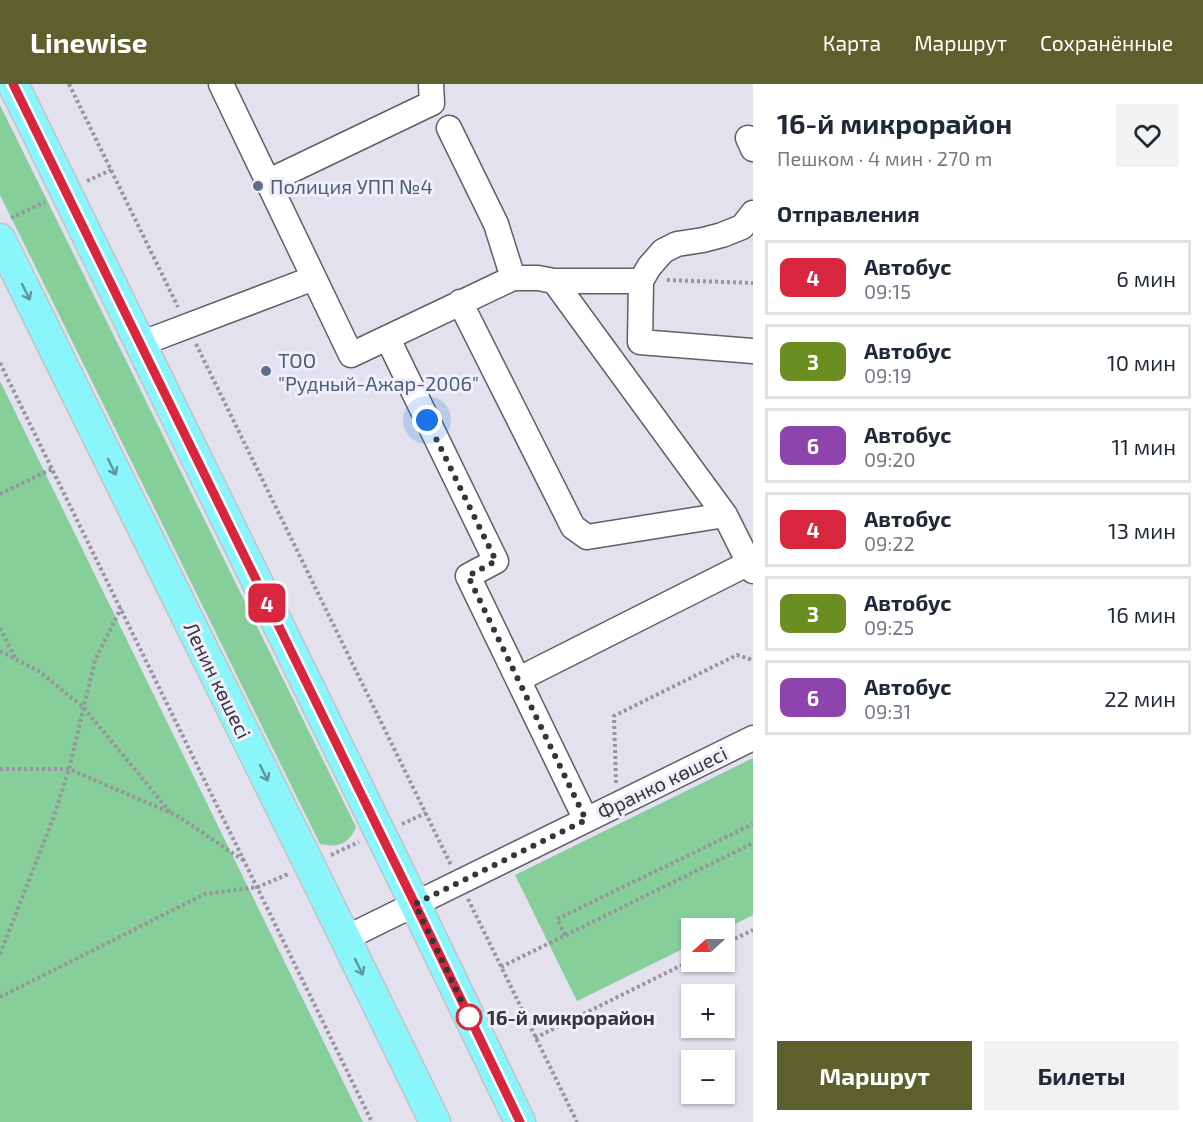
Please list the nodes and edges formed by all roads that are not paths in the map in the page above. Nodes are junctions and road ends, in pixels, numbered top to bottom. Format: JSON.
{"nodes":[{"id":1,"x":13,"y":84,"type":"edge"},
{"id":2,"x":221,"y":84,"type":"edge"},
{"id":3,"x":431,"y":84,"type":"edge"},
{"id":4,"x":449,"y":129,"type":"dead end"},
{"id":5,"x":267,"y":182,"type":"junction"},
{"id":6,"x":753,"y":213,"type":"edge"},
{"id":7,"x":0,"y":239,"type":"edge"},
{"id":8,"x":314,"y":278,"type":"junction"},
{"id":9,"x":513,"y":278,"type":"junction"},
{"id":10,"x":554,"y":281,"type":"junction"},
{"id":11,"x":641,"y":281,"type":"junction"},
{"id":12,"x":460,"y":302,"type":"junction"},
{"id":13,"x":388,"y":339,"type":"junction"},
{"id":14,"x":140,"y":344,"type":"junction"},
{"id":15,"x":753,"y":351,"type":"edge"},
{"id":16,"x":725,"y":515,"type":"junction"},
{"id":17,"x":751,"y":567,"type":"edge"},
{"id":18,"x":519,"y":679,"type":"junction"},
{"id":19,"x":753,"y":738,"type":"edge"},
{"id":20,"x":586,"y":820,"type":"junction"},
{"id":21,"x":415,"y":904,"type":"junction"},
{"id":22,"x":346,"y":938,"type":"junction"},
{"id":23,"x":435,"y":1122,"type":"edge"},
{"id":24,"x":520,"y":1122,"type":"edge"}],
"edges":[{"from":1,"to":14,"type":"main road"},
{"from":2,"to":5,"type":"street"},
{"from":3,"to":5,"type":"street"},
{"from":4,"to":9,"type":"street"},
{"from":5,"to":8,"type":"street"},
{"from":6,"to":11,"type":"street"},
{"from":7,"to":22,"type":"main road","name":"Ленин көшесі","one_way":true},
{"from":8,"to":13,"type":"street"},
{"from":8,"to":14,"type":"street"},
{"from":9,"to":10,"type":"street"},
{"from":9,"to":12,"type":"street"},
{"from":10,"to":11,"type":"street"},
{"from":10,"to":16,"type":"street"},
{"from":11,"to":15,"type":"street"},
{"from":12,"to":13,"type":"street"},
{"from":12,"to":16,"type":"street"},
{"from":13,"to":18,"type":"street"},
{"from":14,"to":21,"type":"main road"},
{"from":16,"to":17,"type":"street"},
{"from":17,"to":18,"type":"street"},
{"from":18,"to":20,"type":"street"},
{"from":19,"to":20,"type":"street","name":"Франко көшесі"},
{"from":20,"to":21,"type":"street","name":"Франко көшесі"},
{"from":21,"to":22,"type":"street","name":"Франко көшесі"},
{"from":21,"to":24,"type":"main road"},
{"from":22,"to":23,"type":"main road","name":"Ленин көшесі","one_way":true}]}
